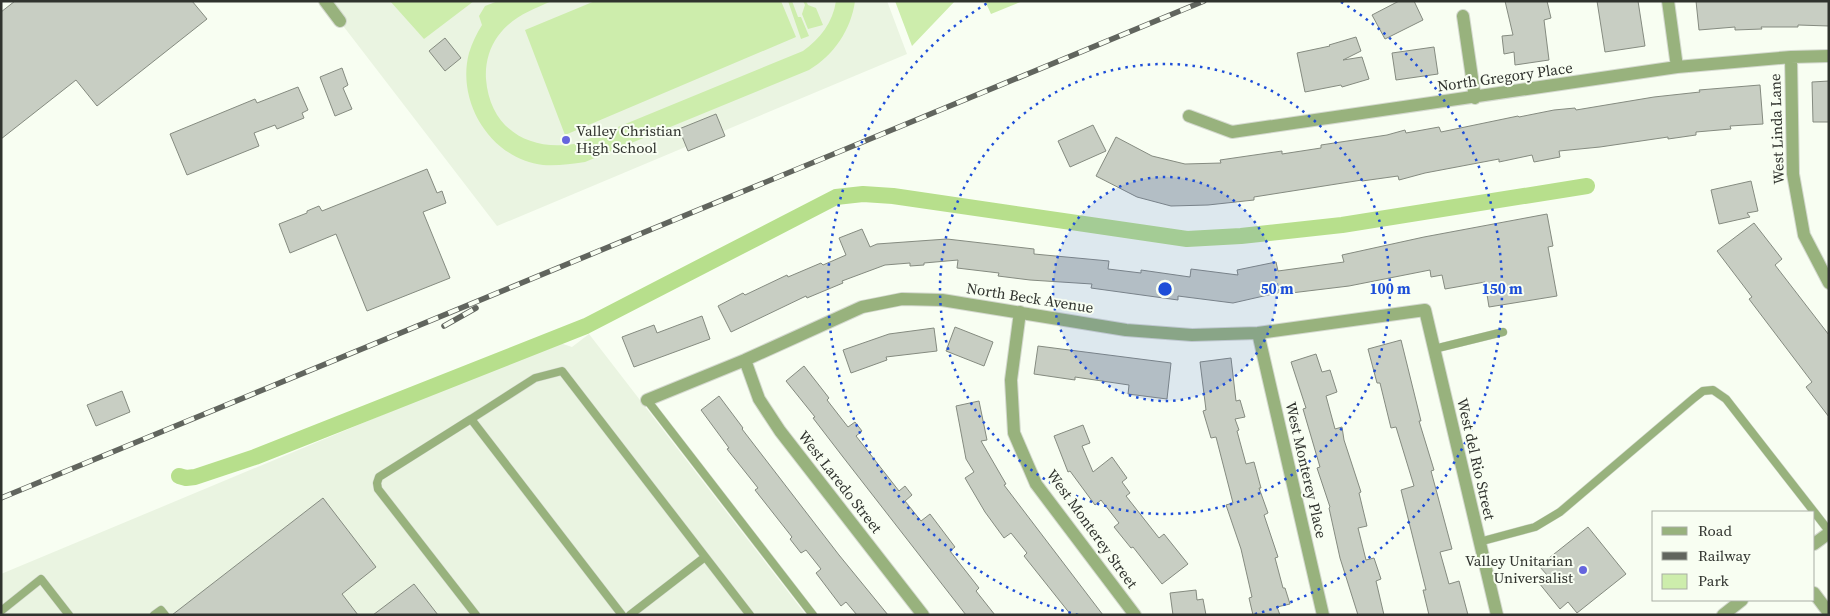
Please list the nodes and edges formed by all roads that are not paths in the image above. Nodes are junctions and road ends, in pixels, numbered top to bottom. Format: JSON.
{"nodes":[{"id":1,"x":324,"y":1,"type":"edge"},
{"id":2,"x":1668,"y":1,"type":"edge"},
{"id":3,"x":1463,"y":16,"type":"dead end"},
{"id":4,"x":340,"y":21,"type":"dead end"},
{"id":5,"x":1829,"y":56,"type":"edge"},
{"id":6,"x":1791,"y":57,"type":"junction"},
{"id":7,"x":1677,"y":67,"type":"junction"},
{"id":8,"x":1475,"y":98,"type":"junction"},
{"id":9,"x":1189,"y":116,"type":"dead end"},
{"id":10,"x":1829,"y":283,"type":"edge"},
{"id":11,"x":1425,"y":310,"type":"joint"},
{"id":12,"x":1020,"y":312,"type":"junction"},
{"id":13,"x":1503,"y":332,"type":"dead end"},
{"id":14,"x":1258,"y":333,"type":"junction"},
{"id":15,"x":1434,"y":350,"type":"junction"},
{"id":16,"x":745,"y":360,"type":"junction"},
{"id":17,"x":647,"y":400,"type":"joint"},
{"id":18,"x":471,"y":419,"type":"junction"},
{"id":19,"x":1813,"y":511,"type":"edge"},
{"id":20,"x":1815,"y":514,"type":"edge"},
{"id":21,"x":1829,"y":532,"type":"edge"},
{"id":22,"x":1479,"y":542,"type":"junction"},
{"id":23,"x":1815,"y":543,"type":"edge"},
{"id":24,"x":705,"y":557,"type":"junction"},
{"id":25,"x":1815,"y":594,"type":"edge"},
{"id":26,"x":1741,"y":601,"type":"edge"},
{"id":27,"x":1,"y":611,"type":"edge"},
{"id":28,"x":1829,"y":613,"type":"edge"},
{"id":29,"x":69,"y":615,"type":"edge"},
{"id":30,"x":154,"y":615,"type":"edge"},
{"id":31,"x":165,"y":615,"type":"edge"},
{"id":32,"x":476,"y":615,"type":"edge"},
{"id":33,"x":622,"y":615,"type":"edge"},
{"id":34,"x":630,"y":615,"type":"edge"},
{"id":35,"x":750,"y":615,"type":"edge"},
{"id":36,"x":813,"y":615,"type":"edge"},
{"id":37,"x":922,"y":615,"type":"edge"},
{"id":38,"x":1135,"y":615,"type":"edge"},
{"id":39,"x":1323,"y":615,"type":"edge"},
{"id":40,"x":1497,"y":615,"type":"edge"},
{"id":41,"x":1723,"y":615,"type":"edge"}],
"edges":[{"from":1,"to":4,"type":"street"},
{"from":2,"to":7,"type":"street"},
{"from":3,"to":8,"type":"street"},
{"from":5,"to":6,"type":"street","name":"North Gregory Place"},
{"from":6,"to":7,"type":"street","name":"North Gregory Place"},
{"from":6,"to":10,"type":"street","name":"West Linda Lane"},
{"from":7,"to":8,"type":"street","name":"North Gregory Place"},
{"from":8,"to":9,"type":"street","name":"North Gregory Place"},
{"from":11,"to":14,"type":"street","name":"North Beck Avenue"},
{"from":11,"to":15,"type":"street","name":"West del Rio Street"},
{"from":12,"to":14,"type":"street","name":"North Beck Avenue"},
{"from":12,"to":16,"type":"street","name":"North Beck Avenue"},
{"from":12,"to":38,"type":"street","name":"West Monterey Street"},
{"from":13,"to":15,"type":"lane"},
{"from":14,"to":39,"type":"street","name":"West Monterey Place"},
{"from":15,"to":22,"type":"street","name":"West del Rio Street"},
{"from":16,"to":17,"type":"street","name":"North Beck Avenue"},
{"from":16,"to":37,"type":"street","name":"West Laredo Street"},
{"from":17,"to":36,"type":"lane"},
{"from":18,"to":24,"type":"lane"},
{"from":18,"to":32,"type":"lane"},
{"from":18,"to":33,"type":"lane"},
{"from":19,"to":22,"type":"lane"},
{"from":20,"to":21,"type":"lane"},
{"from":21,"to":23,"type":"street"},
{"from":22,"to":40,"type":"street","name":"West del Rio Street"},
{"from":24,"to":34,"type":"lane"},
{"from":24,"to":35,"type":"lane"},
{"from":25,"to":28,"type":"street"},
{"from":26,"to":41,"type":"street"},
{"from":27,"to":29,"type":"lane"},
{"from":30,"to":31,"type":"lane"}]}
